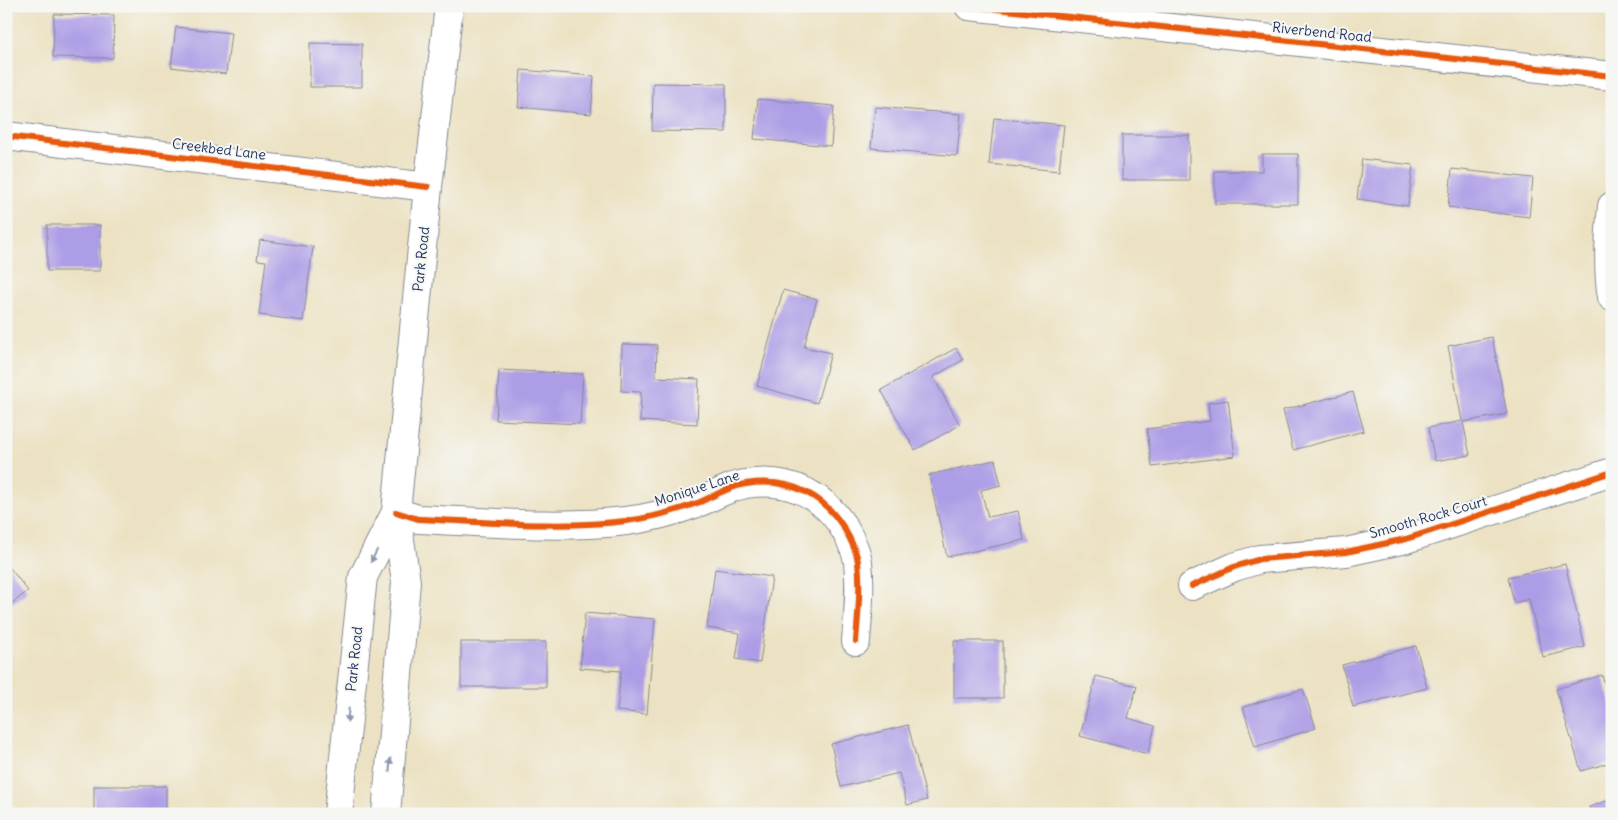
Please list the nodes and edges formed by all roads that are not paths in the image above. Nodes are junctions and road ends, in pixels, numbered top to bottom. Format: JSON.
{"nodes":[{"id":1,"x":449,"y":6,"type":"edge"},
{"id":2,"x":969,"y":6,"type":"edge"},
{"id":3,"x":1612,"y":76,"type":"edge"},
{"id":4,"x":6,"y":136,"type":"edge"},
{"id":5,"x":428,"y":187,"type":"junction"},
{"id":6,"x":1612,"y":206,"type":"edge"},
{"id":7,"x":1612,"y":298,"type":"edge"},
{"id":8,"x":1612,"y":472,"type":"edge"},
{"id":9,"x":396,"y":512,"type":"junction"},
{"id":10,"x":1192,"y":586,"type":"dead end"},
{"id":11,"x":856,"y":641,"type":"dead end"},
{"id":12,"x":338,"y":814,"type":"edge"},
{"id":13,"x":386,"y":814,"type":"edge"}],
"edges":[{"from":1,"to":5,"type":"street","name":"Park Road"},
{"from":2,"to":3,"type":"street","name":"Riverbend Road"},
{"from":4,"to":5,"type":"street","name":"Creekbed Lane"},
{"from":5,"to":9,"type":"street","name":"Park Road"},
{"from":6,"to":7,"type":"street"},
{"from":8,"to":10,"type":"street","name":"Smooth Rock Court"},
{"from":9,"to":11,"type":"street","name":"Monique Lane"},
{"from":9,"to":12,"type":"street","name":"Park Road","one_way":true},
{"from":13,"to":9,"type":"street","name":"Park Road","one_way":true}]}
